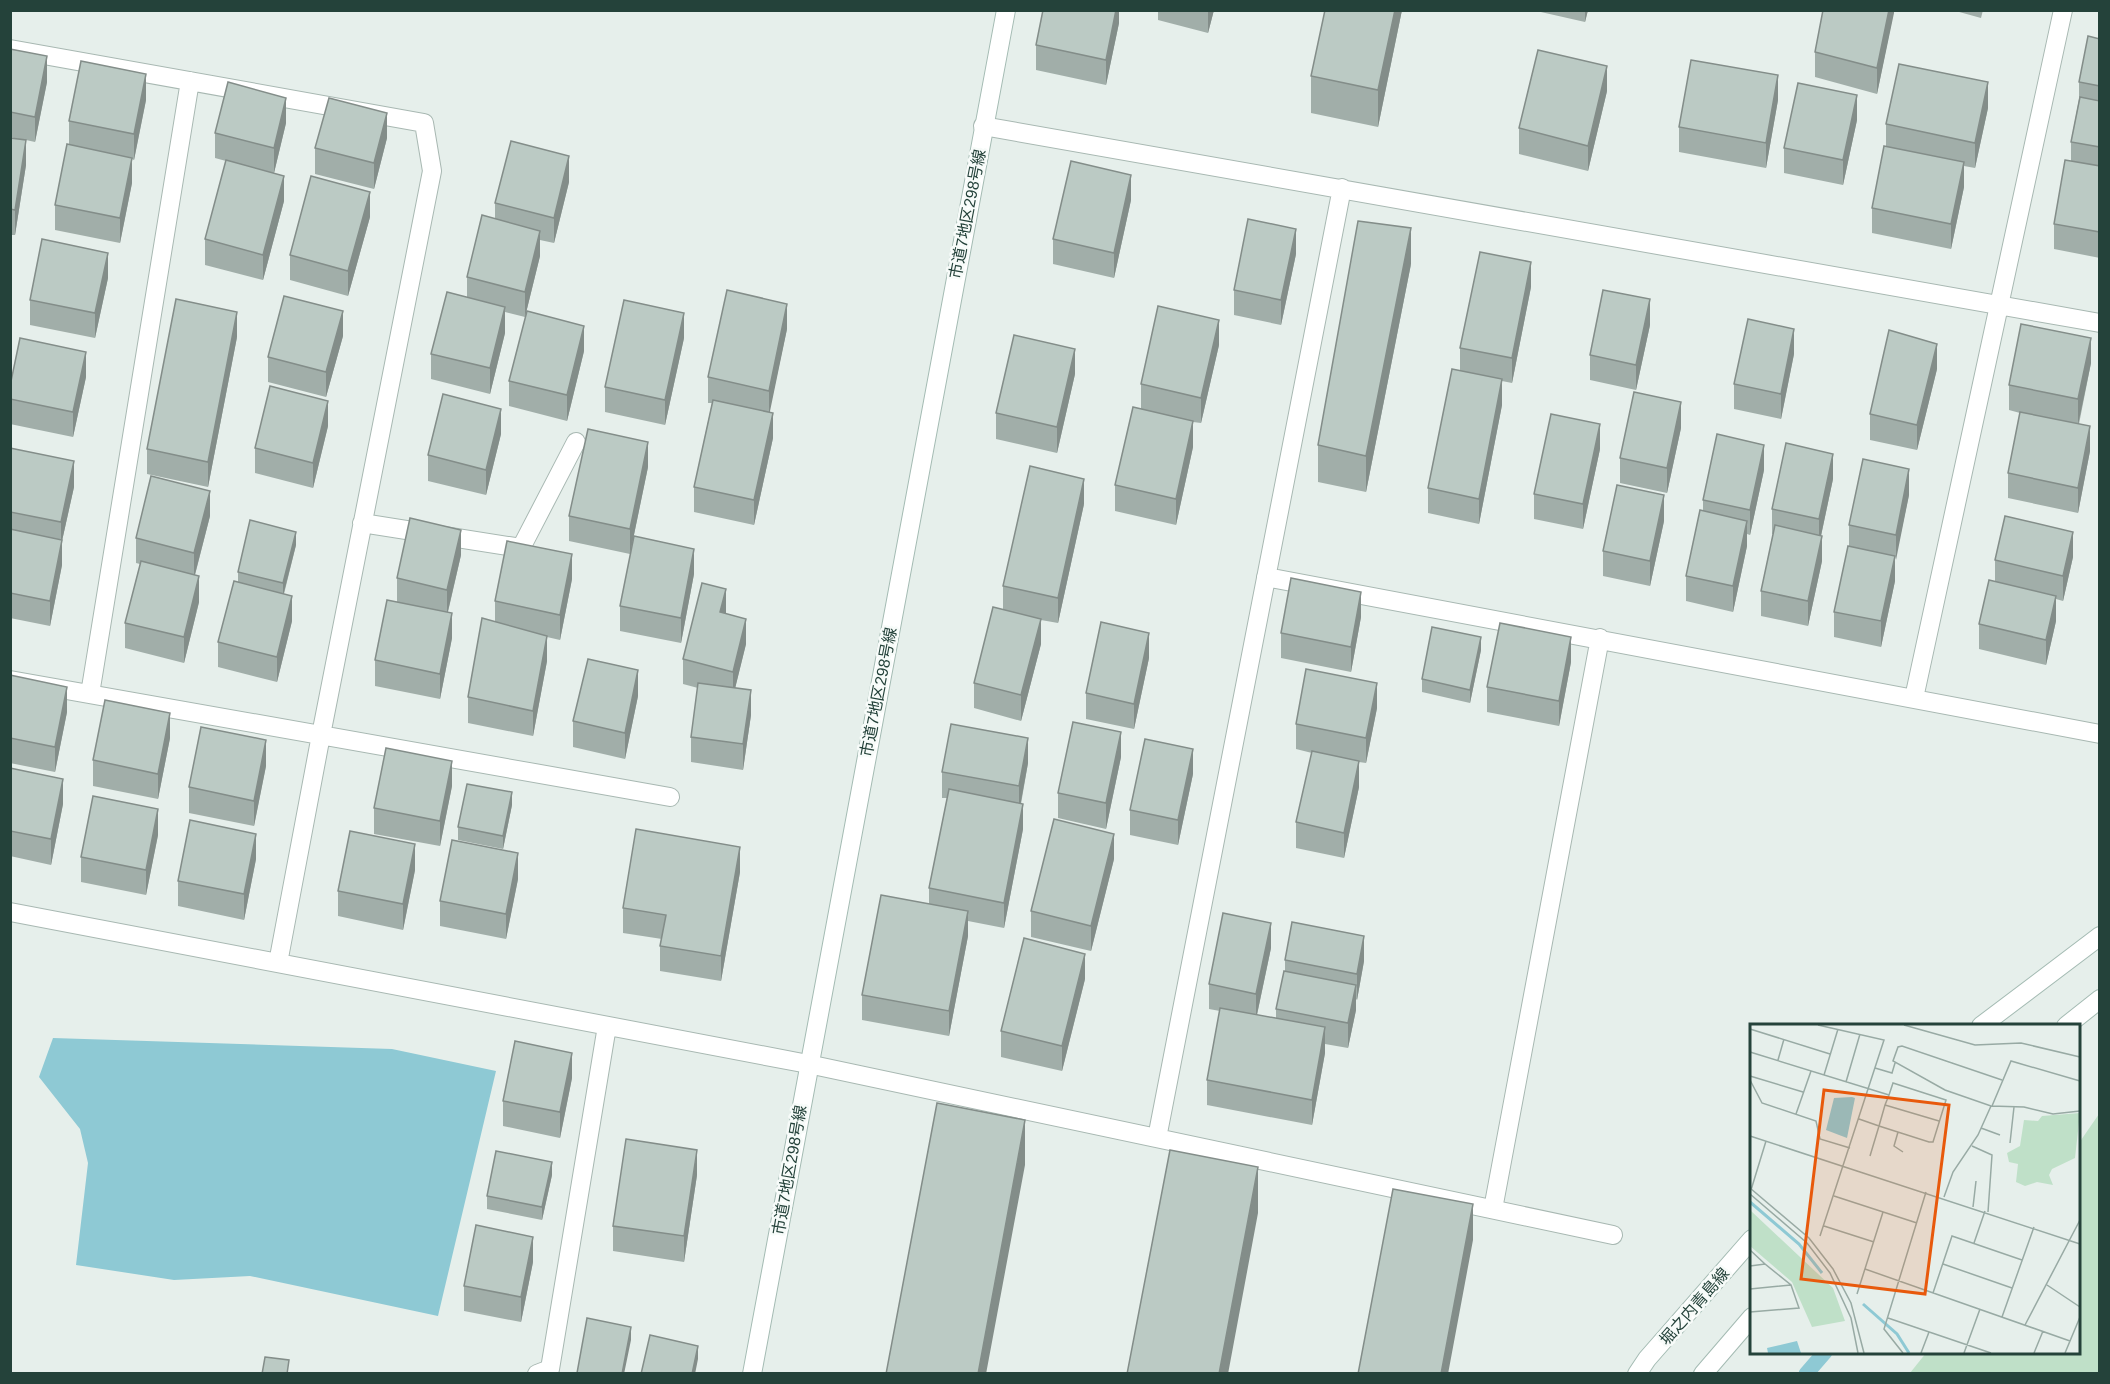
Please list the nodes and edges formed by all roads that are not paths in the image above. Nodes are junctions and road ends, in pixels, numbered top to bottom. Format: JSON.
{"nodes":[{"id":1,"x":1006,"y":10,"type":"edge"},
{"id":2,"x":2063,"y":10,"type":"edge"},
{"id":3,"x":10,"y":48,"type":"edge"},
{"id":4,"x":190,"y":81,"type":"junction"},
{"id":5,"x":983,"y":126,"type":"junction"},
{"id":6,"x":1342,"y":188,"type":"junction"},
{"id":7,"x":1999,"y":306,"type":"junction"},
{"id":8,"x":2100,"y":323,"type":"edge"},
{"id":9,"x":576,"y":442,"type":"dead end"},
{"id":10,"x":362,"y":523,"type":"junction"},
{"id":11,"x":1266,"y":577,"type":"junction"},
{"id":12,"x":1600,"y":638,"type":"junction"},
{"id":13,"x":10,"y":680,"type":"edge"},
{"id":14,"x":90,"y":694,"type":"junction"},
{"id":15,"x":1914,"y":698,"type":"junction"},
{"id":16,"x":2100,"y":734,"type":"edge"},
{"id":17,"x":321,"y":735,"type":"junction"},
{"id":18,"x":670,"y":797,"type":"dead end"},
{"id":19,"x":10,"y":912,"type":"edge"},
{"id":20,"x":2100,"y":936,"type":"edge"},
{"id":21,"x":278,"y":963,"type":"junction"},
{"id":22,"x":2100,"y":999,"type":"edge"},
{"id":23,"x":1984,"y":1024,"type":"edge"},
{"id":24,"x":2069,"y":1024,"type":"edge"},
{"id":25,"x":607,"y":1026,"type":"junction"},
{"id":26,"x":808,"y":1064,"type":"junction"},
{"id":27,"x":1157,"y":1138,"type":"junction"},
{"id":28,"x":1493,"y":1209,"type":"junction"},
{"id":29,"x":1613,"y":1235,"type":"dead end"},
{"id":30,"x":1750,"y":1241,"type":"edge"},
{"id":31,"x":1750,"y":1319,"type":"edge"},
{"id":32,"x":537,"y":1374,"type":"edge"},
{"id":33,"x":752,"y":1374,"type":"edge"},
{"id":34,"x":1637,"y":1374,"type":"edge"},
{"id":35,"x":1703,"y":1374,"type":"edge"}],
"edges":[{"from":1,"to":5,"type":"street","name":"市道7地区298号線"},
{"from":2,"to":7,"type":"street"},
{"from":3,"to":4,"type":"street"},
{"from":4,"to":10,"type":"street"},
{"from":4,"to":14,"type":"street"},
{"from":5,"to":6,"type":"street"},
{"from":5,"to":26,"type":"street","name":"市道7地区298号線"},
{"from":6,"to":7,"type":"street"},
{"from":6,"to":11,"type":"street"},
{"from":7,"to":8,"type":"street"},
{"from":7,"to":15,"type":"street"},
{"from":9,"to":10,"type":"street"},
{"from":10,"to":17,"type":"street"},
{"from":11,"to":12,"type":"street"},
{"from":11,"to":27,"type":"street"},
{"from":12,"to":15,"type":"street"},
{"from":12,"to":28,"type":"street"},
{"from":13,"to":14,"type":"street"},
{"from":14,"to":17,"type":"street"},
{"from":15,"to":16,"type":"street"},
{"from":17,"to":18,"type":"street"},
{"from":17,"to":21,"type":"street"},
{"from":19,"to":21,"type":"street"},
{"from":20,"to":23,"type":"street"},
{"from":21,"to":25,"type":"street"},
{"from":22,"to":24,"type":"street"},
{"from":25,"to":26,"type":"street"},
{"from":25,"to":32,"type":"street"},
{"from":26,"to":27,"type":"street"},
{"from":26,"to":33,"type":"street","name":"市道7地区298号線"},
{"from":27,"to":28,"type":"street"},
{"from":28,"to":29,"type":"street"},
{"from":30,"to":34,"type":"street","name":"堀之内青島線"},
{"from":31,"to":35,"type":"street"}]}
